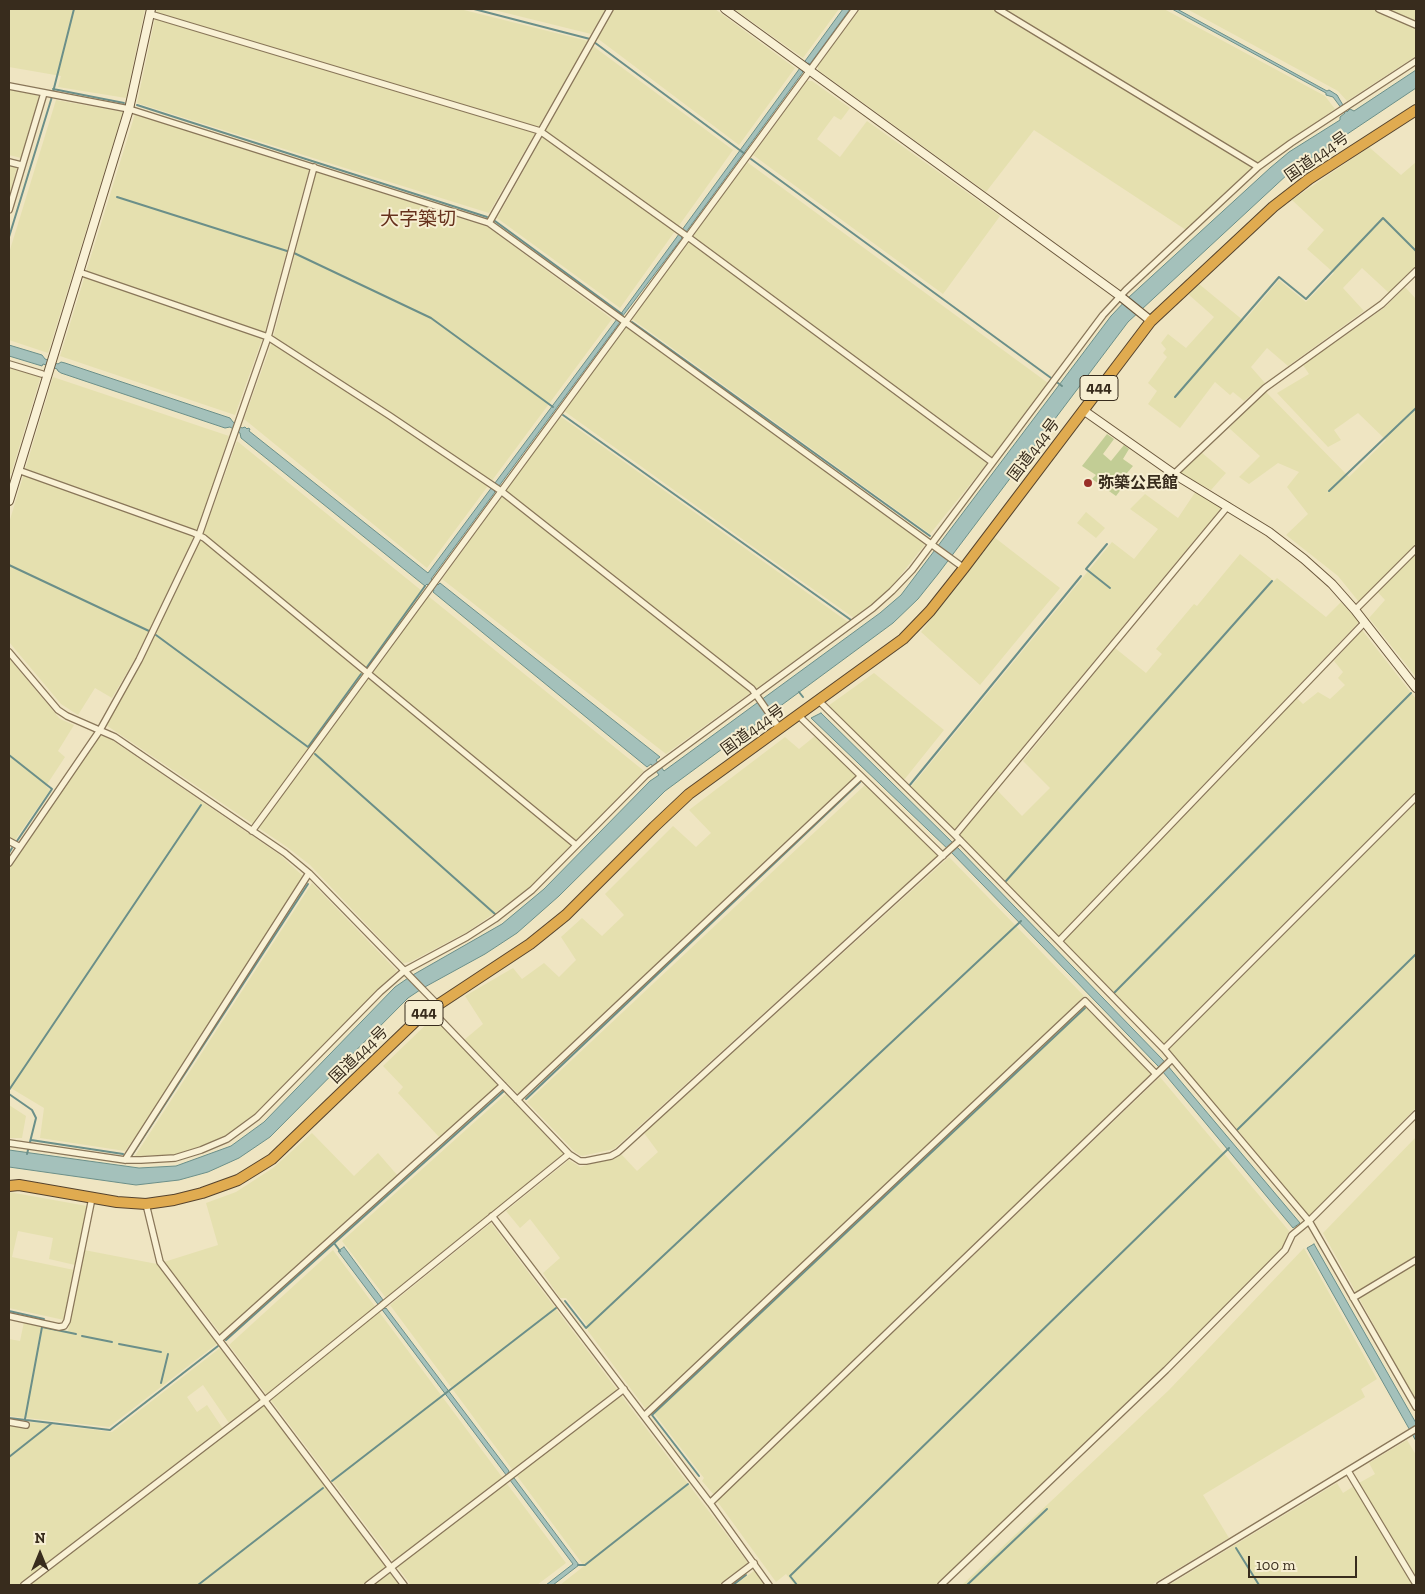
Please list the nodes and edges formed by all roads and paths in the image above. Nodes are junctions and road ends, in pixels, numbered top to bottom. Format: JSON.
{"nodes":[{"id":1,"x":610,"y":9,"type":"edge"},
{"id":2,"x":725,"y":9,"type":"edge"},
{"id":3,"x":855,"y":9,"type":"edge"},
{"id":4,"x":998,"y":9,"type":"edge"},
{"id":5,"x":1379,"y":9,"type":"edge"},
{"id":6,"x":150,"y":11,"type":"edge"},
{"id":7,"x":1416,"y":26,"type":"edge"},
{"id":8,"x":1416,"y":61,"type":"edge"},
{"id":9,"x":806,"y":68,"type":"junction"},
{"id":10,"x":9,"y":86,"type":"edge"},
{"id":11,"x":49,"y":94,"type":"junction"},
{"id":12,"x":129,"y":109,"type":"junction"},
{"id":13,"x":1416,"y":110,"type":"edge"},
{"id":14,"x":540,"y":131,"type":"junction"},
{"id":15,"x":9,"y":162,"type":"edge"},
{"id":16,"x":21,"y":165,"type":"junction"},
{"id":17,"x":1258,"y":167,"type":"junction"},
{"id":18,"x":314,"y":168,"type":"junction"},
{"id":19,"x":9,"y":210,"type":"edge"},
{"id":20,"x":489,"y":223,"type":"junction"},
{"id":21,"x":684,"y":234,"type":"junction"},
{"id":22,"x":1416,"y":271,"type":"edge"},
{"id":23,"x":79,"y":272,"type":"junction"},
{"id":24,"x":1122,"y":298,"type":"junction"},
{"id":25,"x":622,"y":319,"type":"junction"},
{"id":26,"x":1151,"y":321,"type":"junction"},
{"id":27,"x":268,"y":337,"type":"junction"},
{"id":28,"x":9,"y":364,"type":"edge"},
{"id":29,"x":45,"y":372,"type":"junction"},
{"id":30,"x":1083,"y":410,"type":"junction"},
{"id":31,"x":992,"y":462,"type":"junction"},
{"id":32,"x":18,"y":470,"type":"junction"},
{"id":33,"x":1174,"y":474,"type":"junction"},
{"id":34,"x":497,"y":489,"type":"junction"},
{"id":35,"x":9,"y":501,"type":"edge"},
{"id":36,"x":1228,"y":506,"type":"junction"},
{"id":37,"x":199,"y":535,"type":"junction"},
{"id":38,"x":933,"y":544,"type":"junction"},
{"id":39,"x":1416,"y":549,"type":"edge"},
{"id":40,"x":964,"y":568,"type":"junction"},
{"id":41,"x":1355,"y":610,"type":"junction"},
{"id":42,"x":1365,"y":622,"type":"junction"},
{"id":43,"x":9,"y":652,"type":"edge"},
{"id":44,"x":367,"y":673,"type":"junction"},
{"id":45,"x":1416,"y":688,"type":"edge"},
{"id":46,"x":757,"y":696,"type":"junction"},
{"id":47,"x":818,"y":702,"type":"junction"},
{"id":48,"x":801,"y":714,"type":"junction"},
{"id":49,"x":780,"y":729,"type":"junction"},
{"id":50,"x":100,"y":730,"type":"junction"},
{"id":51,"x":861,"y":776,"type":"junction"},
{"id":52,"x":1416,"y":797,"type":"edge"},
{"id":53,"x":252,"y":831,"type":"junction"},
{"id":54,"x":955,"y":834,"type":"junction"},
{"id":55,"x":9,"y":841,"type":"edge"},
{"id":56,"x":959,"y":842,"type":"junction"},
{"id":57,"x":576,"y":845,"type":"junction"},
{"id":58,"x":20,"y":847,"type":"junction"},
{"id":59,"x":945,"y":854,"type":"junction"},
{"id":60,"x":9,"y":864,"type":"edge"},
{"id":61,"x":309,"y":873,"type":"junction"},
{"id":62,"x":1059,"y":941,"type":"junction"},
{"id":63,"x":404,"y":972,"type":"junction"},
{"id":64,"x":433,"y":1007,"type":"junction"},
{"id":65,"x":1164,"y":1049,"type":"junction"},
{"id":66,"x":1170,"y":1060,"type":"junction"},
{"id":67,"x":1157,"y":1073,"type":"junction"},
{"id":68,"x":503,"y":1085,"type":"junction"},
{"id":69,"x":517,"y":1100,"type":"junction"},
{"id":70,"x":1416,"y":1114,"type":"edge"},
{"id":71,"x":9,"y":1143,"type":"edge"},
{"id":72,"x":569,"y":1154,"type":"junction"},
{"id":73,"x":125,"y":1160,"type":"junction"},
{"id":74,"x":9,"y":1186,"type":"edge"},
{"id":75,"x":92,"y":1198,"type":"junction"},
{"id":76,"x":146,"y":1204,"type":"junction"},
{"id":77,"x":492,"y":1216,"type":"junction"},
{"id":78,"x":1309,"y":1221,"type":"junction"},
{"id":79,"x":1416,"y":1260,"type":"edge"},
{"id":80,"x":1353,"y":1298,"type":"junction"},
{"id":81,"x":9,"y":1316,"type":"edge"},
{"id":82,"x":219,"y":1340,"type":"junction"},
{"id":83,"x":624,"y":1389,"type":"junction"},
{"id":84,"x":264,"y":1401,"type":"junction"},
{"id":85,"x":1416,"y":1407,"type":"edge"},
{"id":86,"x":644,"y":1416,"type":"junction"},
{"id":87,"x":9,"y":1422,"type":"edge"},
{"id":88,"x":26,"y":1424,"type":"dead end"},
{"id":89,"x":1416,"y":1429,"type":"edge"},
{"id":90,"x":1348,"y":1471,"type":"junction"},
{"id":91,"x":710,"y":1503,"type":"junction"},
{"id":92,"x":754,"y":1563,"type":"junction"},
{"id":93,"x":391,"y":1567,"type":"junction"},
{"id":94,"x":1416,"y":1584,"type":"edge"},
{"id":95,"x":24,"y":1585,"type":"edge"},
{"id":96,"x":368,"y":1585,"type":"edge"},
{"id":97,"x":404,"y":1585,"type":"edge"},
{"id":98,"x":725,"y":1585,"type":"edge"},
{"id":99,"x":769,"y":1585,"type":"edge"},
{"id":100,"x":942,"y":1585,"type":"edge"},
{"id":101,"x":1160,"y":1585,"type":"edge"}],
"edges":[{"from":1,"to":14,"type":"street"},
{"from":2,"to":9,"type":"street"},
{"from":3,"to":9,"type":"street"},
{"from":4,"to":17,"type":"street"},
{"from":5,"to":7,"type":"street"},
{"from":6,"to":12,"type":"street"},
{"from":6,"to":14,"type":"street"},
{"from":8,"to":17,"type":"street"},
{"from":9,"to":21,"type":"street"},
{"from":9,"to":24,"type":"street"},
{"from":10,"to":11,"type":"street"},
{"from":11,"to":12,"type":"street"},
{"from":11,"to":16,"type":"street"},
{"from":12,"to":18,"type":"street"},
{"from":12,"to":23,"type":"street"},
{"from":13,"to":26,"type":"highway","name":"国道444号","number":"444"},
{"from":14,"to":20,"type":"street"},
{"from":14,"to":21,"type":"street"},
{"from":15,"to":16,"type":"street"},
{"from":16,"to":19,"type":"street"},
{"from":17,"to":24,"type":"street"},
{"from":18,"to":20,"type":"street"},
{"from":18,"to":27,"type":"street"},
{"from":20,"to":25,"type":"street"},
{"from":21,"to":25,"type":"street"},
{"from":21,"to":31,"type":"street"},
{"from":22,"to":33,"type":"street"},
{"from":23,"to":27,"type":"street"},
{"from":23,"to":29,"type":"street"},
{"from":24,"to":26,"type":"street"},
{"from":24,"to":31,"type":"street"},
{"from":25,"to":34,"type":"street"},
{"from":25,"to":38,"type":"street"},
{"from":26,"to":30,"type":"highway","name":"国道444号","number":"444"},
{"from":27,"to":34,"type":"street"},
{"from":27,"to":37,"type":"street"},
{"from":28,"to":29,"type":"street"},
{"from":29,"to":32,"type":"street"},
{"from":30,"to":33,"type":"street"},
{"from":30,"to":40,"type":"highway","name":"国道444号","number":"444"},
{"from":31,"to":38,"type":"street"},
{"from":32,"to":35,"type":"street"},
{"from":32,"to":37,"type":"street"},
{"from":33,"to":36,"type":"street"},
{"from":34,"to":44,"type":"street"},
{"from":34,"to":46,"type":"street"},
{"from":36,"to":41,"type":"street"},
{"from":36,"to":54,"type":"street"},
{"from":37,"to":44,"type":"street"},
{"from":37,"to":50,"type":"street"},
{"from":38,"to":40,"type":"street"},
{"from":38,"to":46,"type":"street"},
{"from":39,"to":41,"type":"street"},
{"from":40,"to":47,"type":"highway","name":"国道444号","number":"444"},
{"from":41,"to":42,"type":"street"},
{"from":42,"to":45,"type":"street"},
{"from":42,"to":62,"type":"street"},
{"from":43,"to":50,"type":"street"},
{"from":44,"to":53,"type":"street"},
{"from":44,"to":57,"type":"street"},
{"from":46,"to":49,"type":"street"},
{"from":46,"to":57,"type":"street"},
{"from":47,"to":48,"type":"highway","name":"国道444号","number":"444"},
{"from":47,"to":54,"type":"street"},
{"from":48,"to":49,"type":"highway","name":"国道444号","number":"444"},
{"from":48,"to":51,"type":"street"},
{"from":49,"to":64,"type":"highway","name":"国道444号","number":"444"},
{"from":50,"to":53,"type":"street"},
{"from":50,"to":58,"type":"street"},
{"from":51,"to":59,"type":"street"},
{"from":51,"to":69,"type":"street"},
{"from":52,"to":65,"type":"street"},
{"from":53,"to":61,"type":"street"},
{"from":54,"to":56,"type":"street"},
{"from":55,"to":58,"type":"street"},
{"from":56,"to":59,"type":"street"},
{"from":56,"to":62,"type":"street"},
{"from":57,"to":63,"type":"street"},
{"from":58,"to":60,"type":"street"},
{"from":59,"to":72,"type":"street"},
{"from":61,"to":63,"type":"street"},
{"from":61,"to":73,"type":"street"},
{"from":62,"to":65,"type":"street"},
{"from":63,"to":64,"type":"street"},
{"from":63,"to":73,"type":"street"},
{"from":64,"to":68,"type":"street"},
{"from":64,"to":76,"type":"highway","name":"国道444号","number":"444"},
{"from":65,"to":66,"type":"street"},
{"from":66,"to":67,"type":"street"},
{"from":66,"to":78,"type":"street"},
{"from":67,"to":86,"type":"street"},
{"from":67,"to":91,"type":"street"},
{"from":68,"to":69,"type":"street"},
{"from":68,"to":82,"type":"street"},
{"from":69,"to":72,"type":"street"},
{"from":70,"to":78,"type":"street"},
{"from":71,"to":73,"type":"street"},
{"from":72,"to":77,"type":"street"},
{"from":74,"to":75,"type":"highway","name":"国道444号","number":"444"},
{"from":75,"to":76,"type":"highway","name":"国道444号","number":"444"},
{"from":75,"to":81,"type":"street"},
{"from":76,"to":82,"type":"street"},
{"from":77,"to":83,"type":"street"},
{"from":77,"to":84,"type":"street"},
{"from":78,"to":80,"type":"street"},
{"from":78,"to":100,"type":"street"},
{"from":79,"to":80,"type":"street"},
{"from":80,"to":85,"type":"street"},
{"from":82,"to":84,"type":"street"},
{"from":83,"to":86,"type":"street"},
{"from":83,"to":93,"type":"street"},
{"from":84,"to":93,"type":"street"},
{"from":84,"to":95,"type":"street"},
{"from":86,"to":91,"type":"street"},
{"from":87,"to":88,"type":"street"},
{"from":89,"to":90,"type":"street"},
{"from":90,"to":94,"type":"street"},
{"from":90,"to":101,"type":"street"},
{"from":91,"to":92,"type":"street"},
{"from":92,"to":98,"type":"street"},
{"from":92,"to":99,"type":"street"},
{"from":93,"to":96,"type":"street"},
{"from":93,"to":97,"type":"street"}]}
